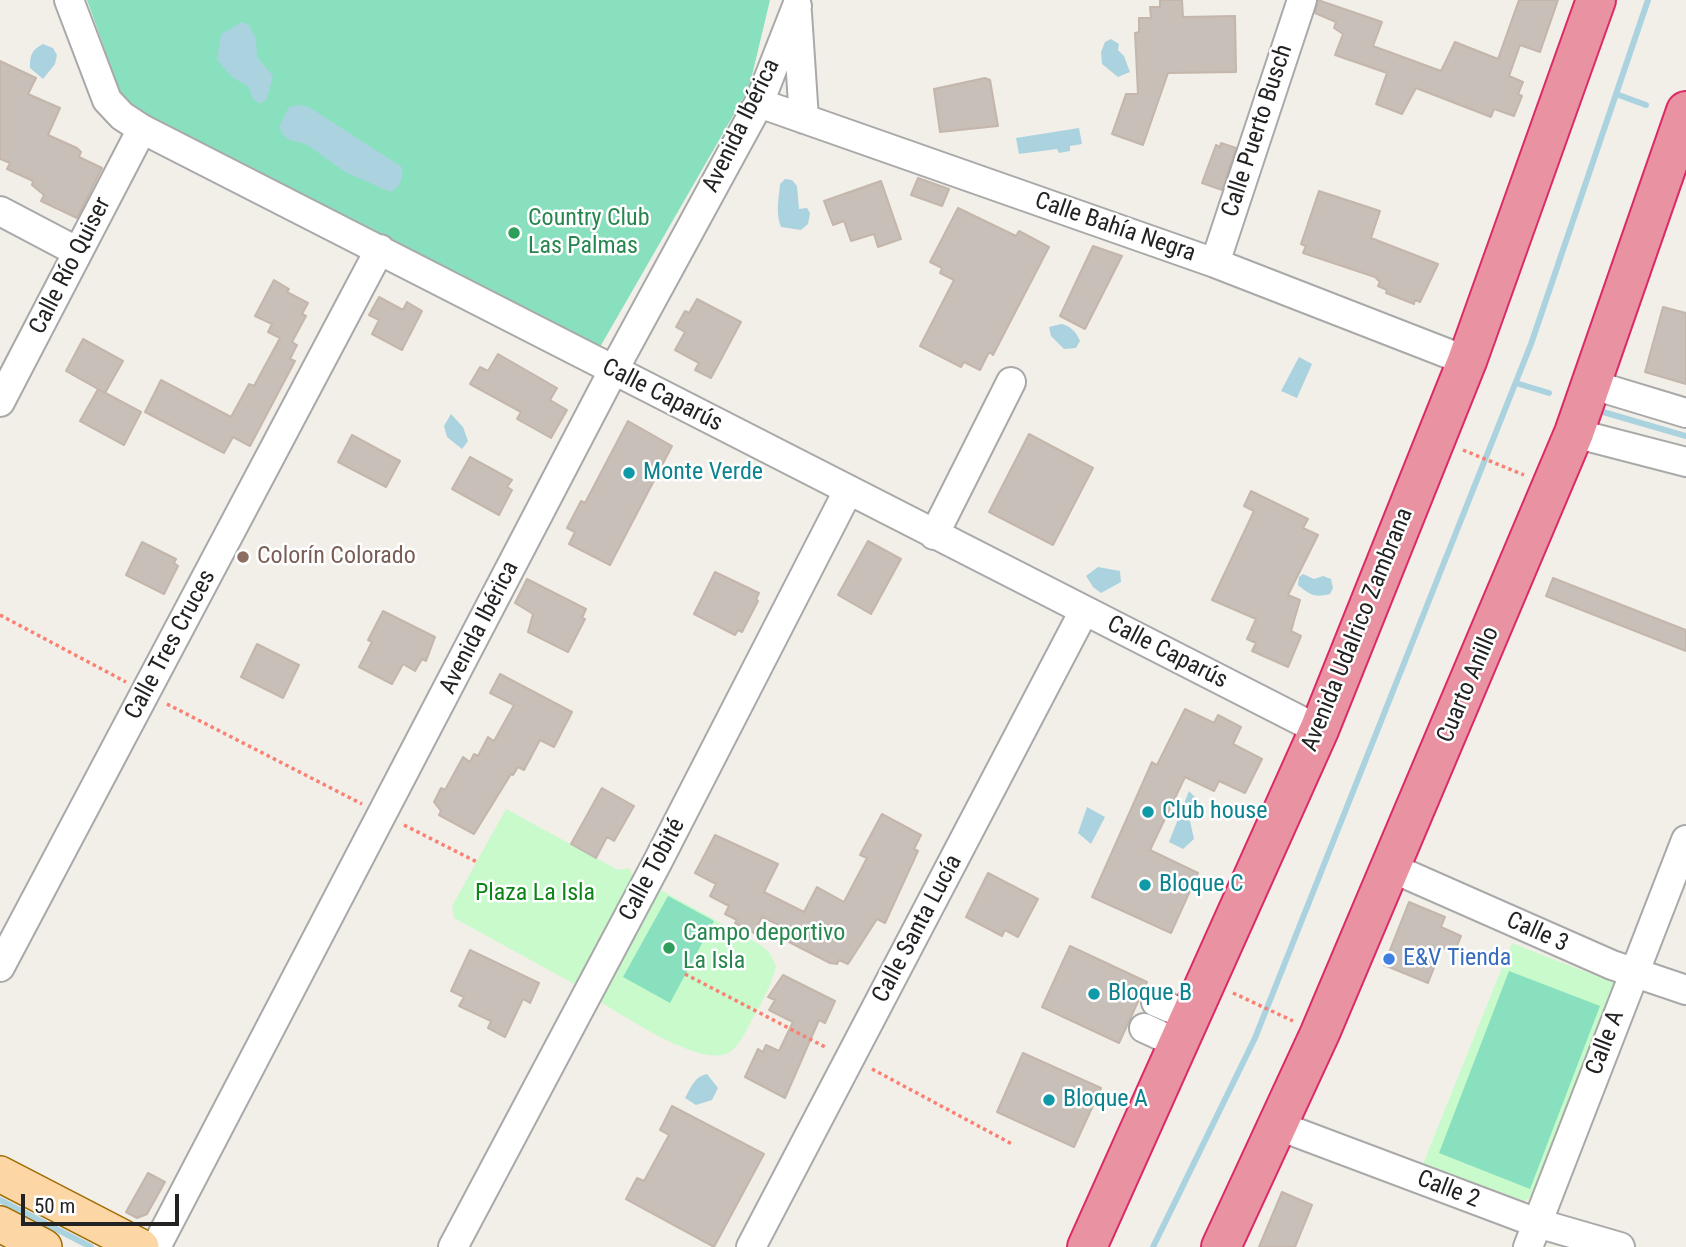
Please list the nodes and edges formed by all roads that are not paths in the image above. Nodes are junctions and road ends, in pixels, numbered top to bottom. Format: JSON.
{"nodes":[{"id":1,"x":69,"y":0,"type":"edge"},
{"id":2,"x":1302,"y":0,"type":"edge"},
{"id":3,"x":1596,"y":0,"type":"edge"},
{"id":4,"x":797,"y":3,"type":"edge"},
{"id":5,"x":759,"y":103,"type":"junction"},
{"id":6,"x":804,"y":119,"type":"junction"},
{"id":7,"x":1683,"y":126,"type":"edge"},
{"id":8,"x":142,"y":129,"type":"junction"},
{"id":9,"x":0,"y":211,"type":"edge"},
{"id":10,"x":380,"y":249,"type":"junction"},
{"id":11,"x":78,"y":252,"type":"junction"},
{"id":12,"x":1215,"y":263,"type":"junction"},
{"id":13,"x":1467,"y":361,"type":"junction"},
{"id":14,"x":613,"y":371,"type":"junction"},
{"id":15,"x":1011,"y":382,"type":"dead end"},
{"id":16,"x":1590,"y":384,"type":"junction"},
{"id":17,"x":0,"y":402,"type":"edge"},
{"id":18,"x":1686,"y":413,"type":"edge"},
{"id":19,"x":1574,"y":433,"type":"junction"},
{"id":20,"x":1686,"y":462,"type":"edge"},
{"id":21,"x":848,"y":491,"type":"junction"},
{"id":22,"x":934,"y":535,"type":"junction"},
{"id":23,"x":1084,"y":611,"type":"junction"},
{"id":24,"x":1319,"y":730,"type":"junction"},
{"id":25,"x":1686,"y":840,"type":"edge"},
{"id":26,"x":1392,"y":868,"type":"junction"},
{"id":27,"x":0,"y":967,"type":"edge"},
{"id":28,"x":1633,"y":974,"type":"junction"},
{"id":29,"x":1686,"y":990,"type":"edge"},
{"id":30,"x":1156,"y":1002,"type":"dead end"},
{"id":31,"x":1144,"y":1028,"type":"dead end"},
{"id":32,"x":1185,"y":1031,"type":"junction"},
{"id":33,"x":1279,"y":1126,"type":"junction"},
{"id":34,"x":0,"y":1174,"type":"edge"},
{"id":35,"x":1532,"y":1235,"type":"edge"},
{"id":36,"x":761,"y":1244,"type":"edge"},
{"id":37,"x":141,"y":1247,"type":"edge"},
{"id":38,"x":156,"y":1247,"type":"edge"},
{"id":39,"x":453,"y":1247,"type":"edge"},
{"id":40,"x":1087,"y":1247,"type":"edge"},
{"id":41,"x":1221,"y":1247,"type":"edge"},
{"id":42,"x":1620,"y":1247,"type":"edge"}],
"edges":[{"from":1,"to":8,"type":"street","name":"Calle Caparús"},
{"from":2,"to":12,"type":"street","name":"Calle Puerto Busch"},
{"from":3,"to":13,"type":"highway","name":"Avenida Udalrico Zambrana"},
{"from":4,"to":5,"type":"street","name":"Avenida Ibérica"},
{"from":4,"to":6,"type":"street","name":"Avenida Ibérica"},
{"from":5,"to":6,"type":"street","name":"Calle Bahía Negra"},
{"from":5,"to":14,"type":"street","name":"Avenida Ibérica"},
{"from":6,"to":12,"type":"street","name":"Calle Bahía Negra"},
{"from":7,"to":16,"type":"highway","name":"Cuarto Anillo"},
{"from":8,"to":10,"type":"street","name":"Calle Caparús"},
{"from":8,"to":11,"type":"street","name":"Calle Río Quiser"},
{"from":9,"to":11,"type":"street"},
{"from":10,"to":14,"type":"street","name":"Calle Caparús"},
{"from":10,"to":27,"type":"street","name":"Calle Tres Cruces"},
{"from":11,"to":17,"type":"street","name":"Calle Río Quiser"},
{"from":12,"to":13,"type":"street","name":"Calle Bahía Negra"},
{"from":13,"to":24,"type":"highway","name":"Avenida Udalrico Zambrana"},
{"from":14,"to":21,"type":"street","name":"Calle Caparús"},
{"from":14,"to":38,"type":"street","name":"Avenida Ibérica"},
{"from":15,"to":22,"type":"street"},
{"from":16,"to":18,"type":"street"},
{"from":16,"to":19,"type":"highway","name":"Cuarto Anillo"},
{"from":19,"to":20,"type":"street"},
{"from":19,"to":26,"type":"highway","name":"Cuarto Anillo"},
{"from":21,"to":22,"type":"street","name":"Calle Caparús"},
{"from":21,"to":39,"type":"street","name":"Calle Tobité"},
{"from":22,"to":23,"type":"street","name":"Calle Caparús"},
{"from":23,"to":24,"type":"street","name":"Calle Caparús"},
{"from":23,"to":36,"type":"street","name":"Calle Santa Lucía"},
{"from":24,"to":32,"type":"highway","name":"Avenida Udalrico Zambrana"},
{"from":25,"to":28,"type":"street","name":"Calle A"},
{"from":26,"to":28,"type":"street","name":"Calle 3"},
{"from":26,"to":33,"type":"highway","name":"Cuarto Anillo"},
{"from":28,"to":29,"type":"street","name":"Calle 3"},
{"from":28,"to":35,"type":"street","name":"Calle A"},
{"from":30,"to":32,"type":"street"},
{"from":31,"to":32,"type":"street"},
{"from":32,"to":40,"type":"highway","name":"Avenida Udalrico Zambrana"},
{"from":33,"to":35,"type":"street","name":"Calle 2"},
{"from":33,"to":41,"type":"highway","name":"Cuarto Anillo"},
{"from":34,"to":37,"type":"main road"},
{"from":35,"to":42,"type":"street","name":"Calle 2"}]}
